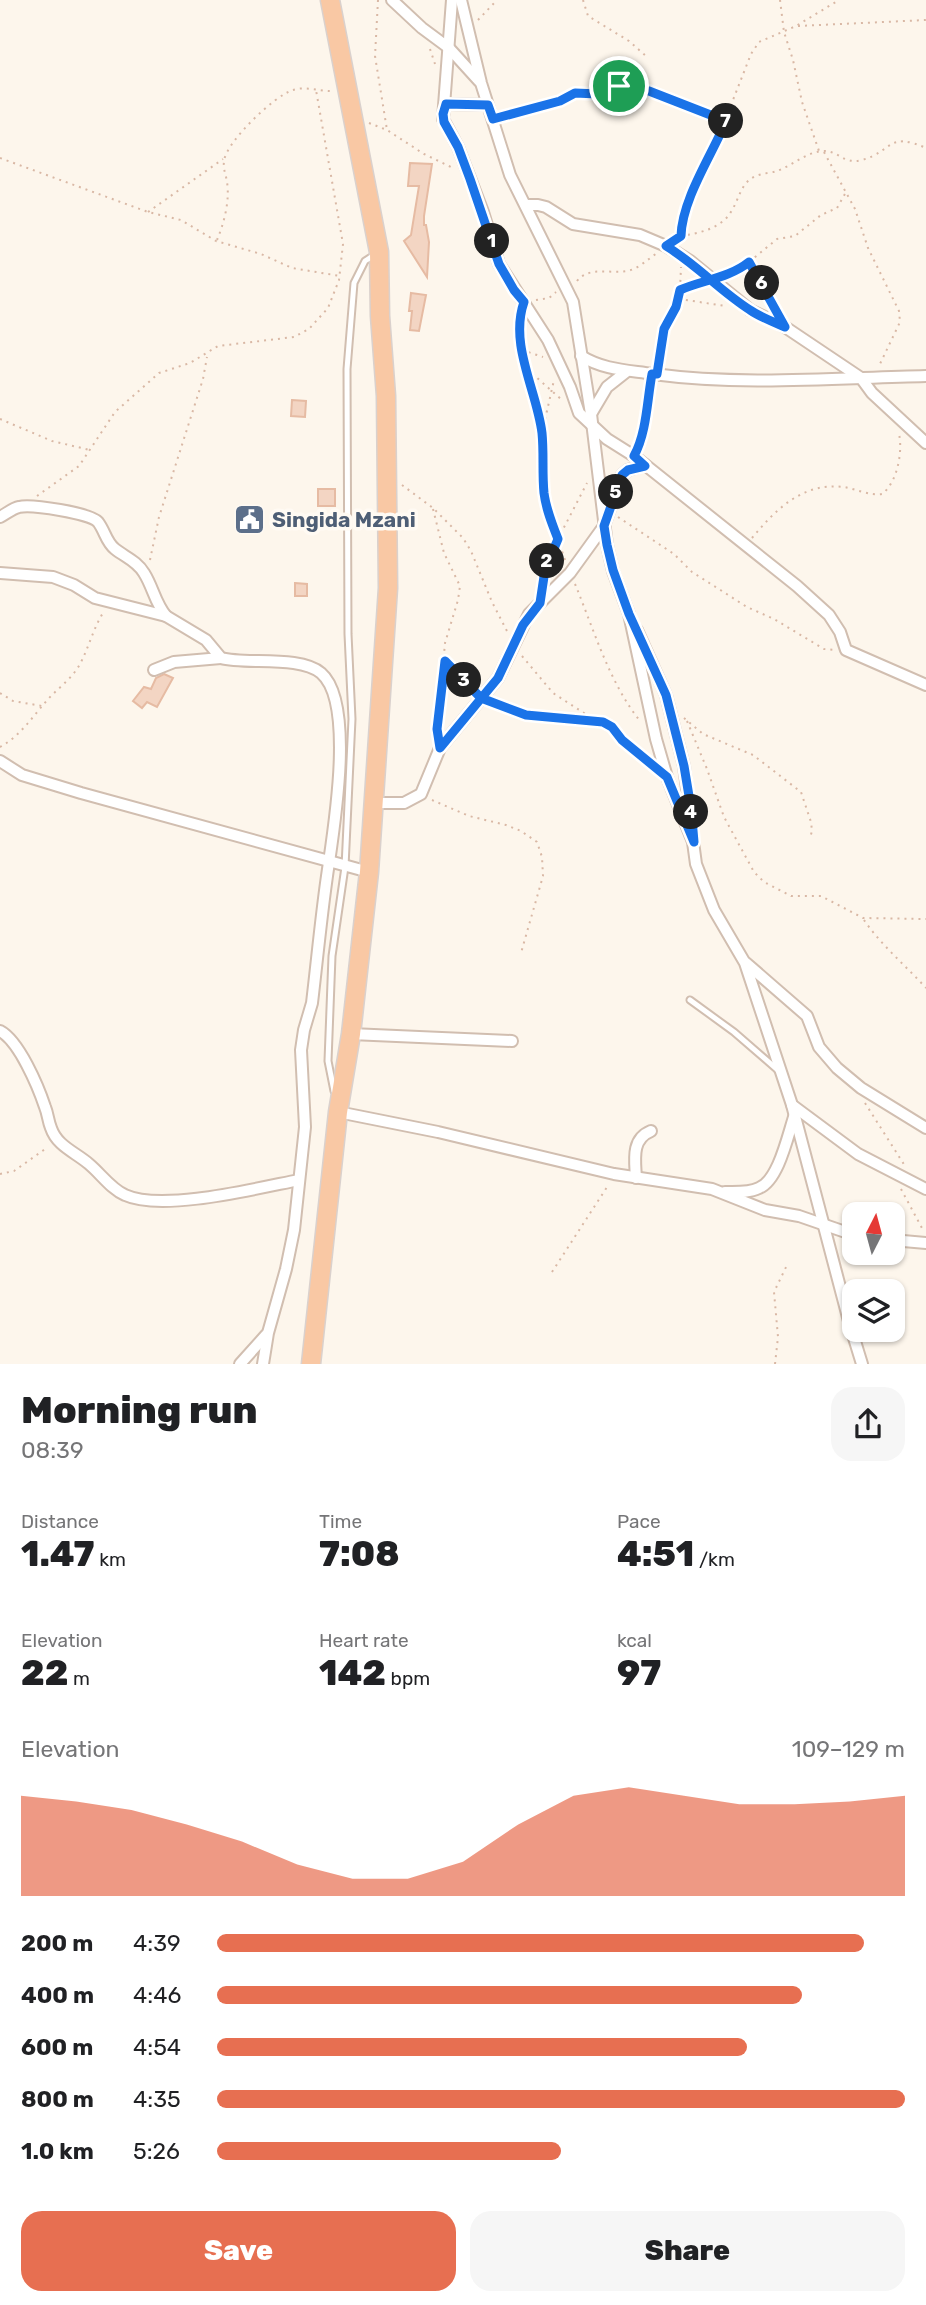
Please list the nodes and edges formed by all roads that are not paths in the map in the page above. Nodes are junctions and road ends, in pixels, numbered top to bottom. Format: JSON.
{"nodes":[{"id":1,"x":330,"y":0,"type":"edge"},
{"id":2,"x":393,"y":0,"type":"edge"},
{"id":3,"x":452,"y":0,"type":"edge"},
{"id":4,"x":461,"y":0,"type":"edge"},
{"id":5,"x":449,"y":48,"type":"junction"},
{"id":6,"x":481,"y":83,"type":"junction"},
{"id":7,"x":446,"y":104,"type":"junction"},
{"id":8,"x":488,"y":105,"type":"junction"},
{"id":9,"x":526,"y":205,"type":"junction"},
{"id":10,"x":379,"y":252,"type":"junction"},
{"id":11,"x":581,"y":356,"type":"junction"},
{"id":12,"x":626,"y":372,"type":"junction"},
{"id":13,"x":926,"y":376,"type":"edge"},
{"id":14,"x":861,"y":379,"type":"junction"},
{"id":15,"x":592,"y":419,"type":"junction"},
{"id":16,"x":926,"y":443,"type":"edge"},
{"id":17,"x":645,"y":466,"type":"junction"},
{"id":18,"x":0,"y":517,"type":"edge"},
{"id":19,"x":604,"y":526,"type":"junction"},
{"id":20,"x":0,"y":573,"type":"edge"},
{"id":21,"x":629,"y":614,"type":"junction"},
{"id":22,"x":166,"y":616,"type":"junction"},
{"id":23,"x":221,"y":658,"type":"junction"},
{"id":24,"x":154,"y":670,"type":"dead end"},
{"id":25,"x":926,"y":685,"type":"edge"},
{"id":26,"x":0,"y":761,"type":"edge"},
{"id":27,"x":375,"y":803,"type":"junction"},
{"id":28,"x":694,"y":842,"type":"junction"},
{"id":29,"x":329,"y":862,"type":"junction"},
{"id":30,"x":345,"y":867,"type":"junction"},
{"id":31,"x":369,"y":872,"type":"junction"},
{"id":32,"x":745,"y":962,"type":"junction"},
{"id":33,"x":690,"y":1000,"type":"dead end"},
{"id":34,"x":0,"y":1031,"type":"edge"},
{"id":35,"x":351,"y":1034,"type":"junction"},
{"id":36,"x":512,"y":1041,"type":"dead end"},
{"id":37,"x":781,"y":1073,"type":"junction"},
{"id":38,"x":794,"y":1109,"type":"junction"},
{"id":39,"x":338,"y":1112,"type":"junction"},
{"id":40,"x":926,"y":1128,"type":"edge"},
{"id":41,"x":651,"y":1131,"type":"dead end"},
{"id":42,"x":636,"y":1178,"type":"junction"},
{"id":43,"x":299,"y":1180,"type":"junction"},
{"id":44,"x":921,"y":1186,"type":"edge"},
{"id":45,"x":722,"y":1192,"type":"junction"},
{"id":46,"x":822,"y":1222,"type":"junction"},
{"id":47,"x":842,"y":1230,"type":"edge"},
{"id":48,"x":905,"y":1241,"type":"edge"},
{"id":49,"x":926,"y":1243,"type":"edge"},
{"id":50,"x":268,"y":1333,"type":"junction"},
{"id":51,"x":240,"y":1363,"type":"edge"},
{"id":52,"x":263,"y":1363,"type":"edge"},
{"id":53,"x":311,"y":1363,"type":"edge"},
{"id":54,"x":862,"y":1363,"type":"edge"}],
"edges":[{"from":1,"to":10,"type":"highway"},
{"from":2,"to":5,"type":"street"},
{"from":3,"to":5,"type":"street"},
{"from":4,"to":6,"type":"street"},
{"from":5,"to":6,"type":"street"},
{"from":5,"to":7,"type":"street"},
{"from":6,"to":8,"type":"street"},
{"from":7,"to":8,"type":"street"},
{"from":7,"to":15,"type":"street"},
{"from":8,"to":9,"type":"street"},
{"from":9,"to":11,"type":"street"},
{"from":9,"to":14,"type":"street"},
{"from":10,"to":27,"type":"highway"},
{"from":10,"to":30,"type":"lane"},
{"from":11,"to":12,"type":"street"},
{"from":11,"to":15,"type":"street"},
{"from":12,"to":14,"type":"street"},
{"from":12,"to":15,"type":"street"},
{"from":13,"to":14,"type":"street"},
{"from":14,"to":16,"type":"street"},
{"from":15,"to":17,"type":"street"},
{"from":15,"to":19,"type":"street"},
{"from":17,"to":19,"type":"street"},
{"from":17,"to":25,"type":"street"},
{"from":18,"to":22,"type":"street"},
{"from":19,"to":21,"type":"street"},
{"from":19,"to":27,"type":"street"},
{"from":20,"to":22,"type":"street"},
{"from":21,"to":28,"type":"street"},
{"from":21,"to":28,"type":"street"},
{"from":22,"to":23,"type":"street"},
{"from":23,"to":24,"type":"street"},
{"from":23,"to":29,"type":"street"},
{"from":26,"to":29,"type":"street"},
{"from":27,"to":31,"type":"highway"},
{"from":28,"to":32,"type":"street"},
{"from":29,"to":30,"type":"street"},
{"from":29,"to":43,"type":"street"},
{"from":30,"to":31,"type":"street"},
{"from":30,"to":39,"type":"lane"},
{"from":31,"to":35,"type":"highway"},
{"from":32,"to":37,"type":"street"},
{"from":32,"to":40,"type":"street"},
{"from":33,"to":37,"type":"lane"},
{"from":34,"to":43,"type":"street"},
{"from":35,"to":36,"type":"street"},
{"from":35,"to":39,"type":"highway"},
{"from":37,"to":38,"type":"street"},
{"from":38,"to":44,"type":"street"},
{"from":38,"to":45,"type":"street"},
{"from":38,"to":46,"type":"street"},
{"from":39,"to":42,"type":"street"},
{"from":39,"to":53,"type":"highway"},
{"from":41,"to":42,"type":"street"},
{"from":42,"to":45,"type":"street"},
{"from":43,"to":50,"type":"street"},
{"from":45,"to":46,"type":"street"},
{"from":46,"to":47,"type":"street"},
{"from":46,"to":54,"type":"street"},
{"from":48,"to":49,"type":"street"},
{"from":50,"to":51,"type":"street"},
{"from":50,"to":52,"type":"street"}]}
